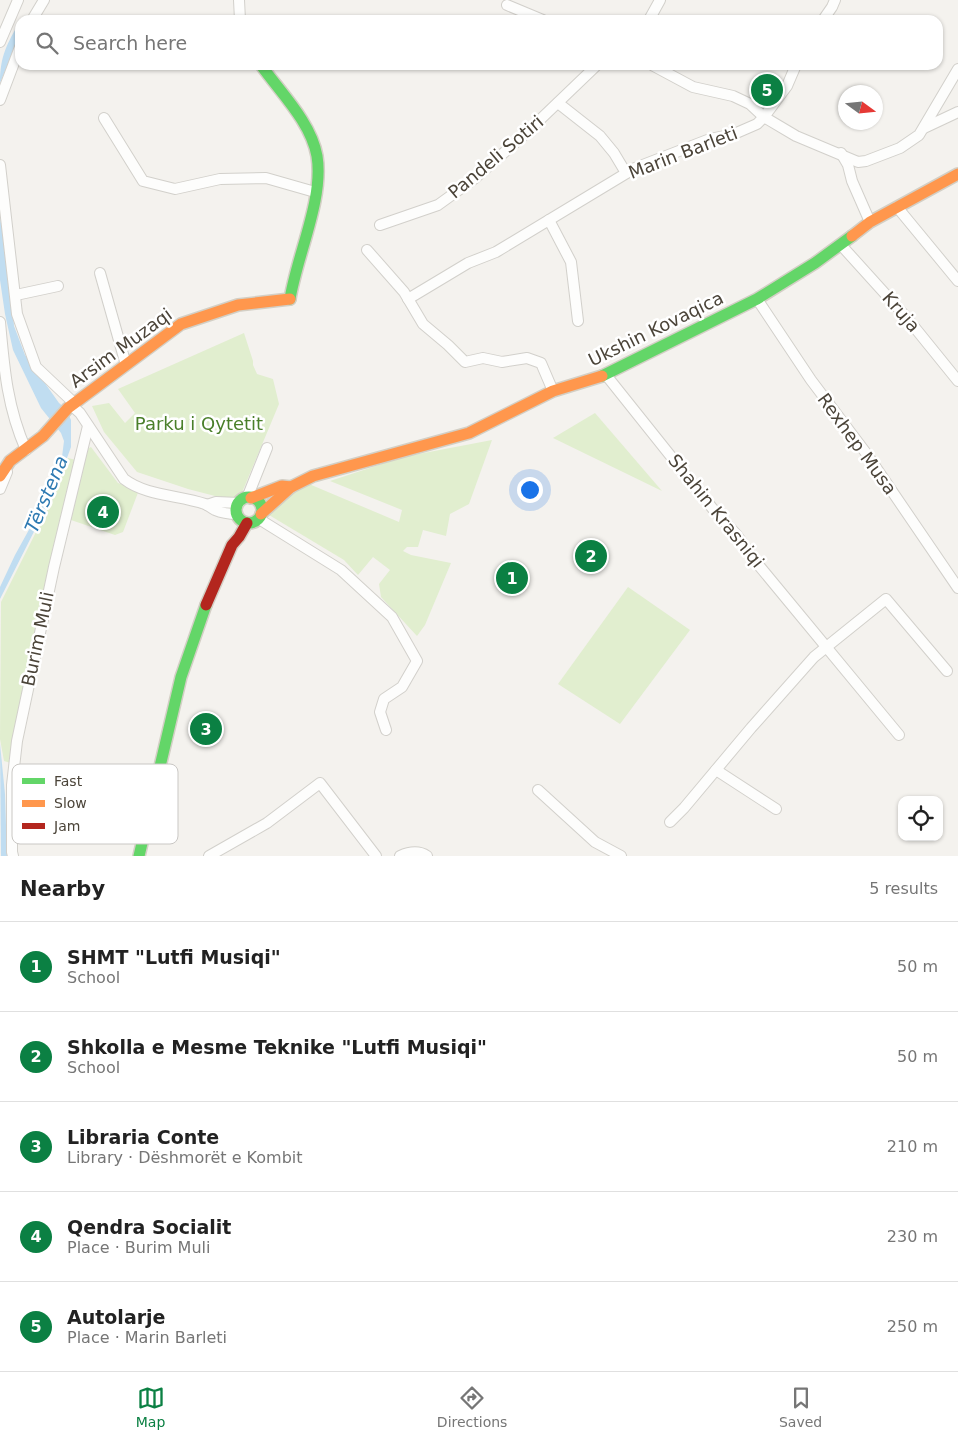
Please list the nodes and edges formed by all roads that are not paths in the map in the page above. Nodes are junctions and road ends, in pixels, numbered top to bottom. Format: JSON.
{"nodes":[{"id":1,"x":18,"y":0,"type":"edge"},
{"id":2,"x":44,"y":0,"type":"edge"},
{"id":3,"x":239,"y":0,"type":"edge"},
{"id":4,"x":660,"y":0,"type":"edge"},
{"id":5,"x":835,"y":0,"type":"edge"},
{"id":6,"x":507,"y":5,"type":"dead end"},
{"id":7,"x":35,"y":15,"type":"edge"},
{"id":8,"x":240,"y":15,"type":"edge"},
{"id":9,"x":531,"y":15,"type":"edge"},
{"id":10,"x":652,"y":15,"type":"edge"},
{"id":11,"x":826,"y":15,"type":"edge"},
{"id":12,"x":2,"y":30,"type":"edge"},
{"id":13,"x":0,"y":42,"type":"edge"},
{"id":14,"x":15,"y":60,"type":"edge"},
{"id":15,"x":958,"y":69,"type":"edge"},
{"id":16,"x":265,"y":70,"type":"edge"},
{"id":17,"x":593,"y":70,"type":"edge"},
{"id":18,"x":661,"y":70,"type":"edge"},
{"id":19,"x":794,"y":70,"type":"edge"},
{"id":20,"x":0,"y":100,"type":"edge"},
{"id":21,"x":558,"y":103,"type":"junction"},
{"id":22,"x":958,"y":112,"type":"edge"},
{"id":23,"x":104,"y":118,"type":"dead end"},
{"id":24,"x":764,"y":118,"type":"junction"},
{"id":25,"x":923,"y":128,"type":"junction"},
{"id":26,"x":841,"y":153,"type":"junction"},
{"id":27,"x":0,"y":164,"type":"edge"},
{"id":28,"x":626,"y":174,"type":"junction"},
{"id":29,"x":958,"y":174,"type":"edge"},
{"id":30,"x":315,"y":192,"type":"junction"},
{"id":31,"x":897,"y":207,"type":"junction"},
{"id":32,"x":549,"y":220,"type":"junction"},
{"id":33,"x":870,"y":222,"type":"junction"},
{"id":34,"x":380,"y":226,"type":"dead end"},
{"id":35,"x":841,"y":245,"type":"junction"},
{"id":36,"x":367,"y":250,"type":"dead end"},
{"id":37,"x":100,"y":273,"type":"dead end"},
{"id":38,"x":958,"y":281,"type":"edge"},
{"id":39,"x":58,"y":286,"type":"dead end"},
{"id":40,"x":16,"y":295,"type":"junction"},
{"id":41,"x":408,"y":299,"type":"junction"},
{"id":42,"x":757,"y":299,"type":"junction"},
{"id":43,"x":578,"y":321,"type":"dead end"},
{"id":44,"x":0,"y":322,"type":"edge"},
{"id":45,"x":126,"y":365,"type":"junction"},
{"id":46,"x":606,"y":375,"type":"junction"},
{"id":47,"x":958,"y":381,"type":"edge"},
{"id":48,"x":553,"y":391,"type":"junction"},
{"id":49,"x":71,"y":405,"type":"junction"},
{"id":50,"x":88,"y":426,"type":"junction"},
{"id":51,"x":267,"y":448,"type":"dead end"},
{"id":52,"x":26,"y":450,"type":"junction"},
{"id":53,"x":10,"y":461,"type":"junction"},
{"id":54,"x":0,"y":476,"type":"edge"},
{"id":55,"x":291,"y":487,"type":"junction"},
{"id":56,"x":0,"y":490,"type":"edge"},
{"id":57,"x":243,"y":509,"type":"junction"},
{"id":58,"x":260,"y":516,"type":"junction"},
{"id":59,"x":958,"y":588,"type":"edge"},
{"id":60,"x":827,"y":646,"type":"junction"},
{"id":61,"x":947,"y":671,"type":"dead end"},
{"id":62,"x":386,"y":730,"type":"dead end"},
{"id":63,"x":900,"y":735,"type":"dead end"},
{"id":64,"x":14,"y":764,"type":"edge"},
{"id":65,"x":161,"y":764,"type":"edge"},
{"id":66,"x":716,"y":770,"type":"junction"},
{"id":67,"x":538,"y":790,"type":"dead end"},
{"id":68,"x":776,"y":809,"type":"dead end"},
{"id":69,"x":670,"y":822,"type":"dead end"},
{"id":70,"x":209,"y":856,"type":"edge"},
{"id":71,"x":376,"y":856,"type":"edge"},
{"id":72,"x":400,"y":856,"type":"edge"},
{"id":73,"x":427,"y":856,"type":"edge"},
{"id":74,"x":621,"y":856,"type":"edge"}],
"edges":[{"from":1,"to":12,"type":"street"},
{"from":2,"to":7,"type":"street"},
{"from":3,"to":8,"type":"street"},
{"from":4,"to":10,"type":"street"},
{"from":5,"to":11,"type":"street"},
{"from":6,"to":9,"type":"street"},
{"from":12,"to":13,"type":"street"},
{"from":14,"to":20,"type":"street"},
{"from":15,"to":25,"type":"street"},
{"from":16,"to":30,"type":"street"},
{"from":17,"to":21,"type":"street","name":"Pandeli Sotiri"},
{"from":18,"to":24,"type":"street"},
{"from":19,"to":24,"type":"street","name":"Marin Barleti"},
{"from":21,"to":28,"type":"street"},
{"from":21,"to":34,"type":"street","name":"Pandeli Sotiri"},
{"from":22,"to":25,"type":"street"},
{"from":23,"to":30,"type":"street"},
{"from":24,"to":26,"type":"street"},
{"from":24,"to":28,"type":"street","name":"Marin Barleti"},
{"from":25,"to":26,"type":"street"},
{"from":26,"to":33,"type":"street"},
{"from":27,"to":40,"type":"street"},
{"from":28,"to":32,"type":"street","name":"Marin Barleti"},
{"from":29,"to":31,"type":"street","name":"Ukshin Kovaqica"},
{"from":30,"to":45,"type":"street","name":"Arsim Muzaqi"},
{"from":31,"to":33,"type":"street","name":"Ukshin Kovaqica"},
{"from":31,"to":38,"type":"street"},
{"from":32,"to":41,"type":"street","name":"Marin Barleti"},
{"from":32,"to":43,"type":"street"},
{"from":33,"to":35,"type":"street","name":"Ukshin Kovaqica"},
{"from":35,"to":42,"type":"street","name":"Ukshin Kovaqica"},
{"from":35,"to":47,"type":"street","name":"Kruja"},
{"from":36,"to":41,"type":"street"},
{"from":37,"to":45,"type":"street"},
{"from":39,"to":40,"type":"street"},
{"from":40,"to":49,"type":"street"},
{"from":41,"to":48,"type":"street"},
{"from":42,"to":46,"type":"street","name":"Ukshin Kovaqica"},
{"from":42,"to":59,"type":"street","name":"Rexhep Musa"},
{"from":44,"to":52,"type":"street"},
{"from":45,"to":49,"type":"street","name":"Arsim Muzaqi"},
{"from":46,"to":48,"type":"street","name":"Ukshin Kovaqica"},
{"from":46,"to":60,"type":"street","name":"Shahin Krasniqi"},
{"from":48,"to":55,"type":"street","name":"Ukshin Kovaqica"},
{"from":49,"to":50,"type":"street"},
{"from":49,"to":52,"type":"street","name":"Arsim Muzaqi"},
{"from":50,"to":57,"type":"street"},
{"from":50,"to":64,"type":"street","name":"Burim Muli"},
{"from":51,"to":57,"type":"street"},
{"from":52,"to":53,"type":"street","name":"Arsim Muzaqi"},
{"from":53,"to":54,"type":"street","name":"Arsim Muzaqi"},
{"from":53,"to":56,"type":"street"},
{"from":55,"to":57,"type":"street"},
{"from":55,"to":58,"type":"street"},
{"from":57,"to":58,"type":"street"},
{"from":57,"to":58,"type":"street"},
{"from":57,"to":65,"type":"street"},
{"from":58,"to":62,"type":"street"},
{"from":60,"to":61,"type":"street"},
{"from":60,"to":63,"type":"street","name":"Shahin Krasniqi"},
{"from":60,"to":66,"type":"street"},
{"from":66,"to":68,"type":"street"},
{"from":66,"to":69,"type":"street"},
{"from":67,"to":74,"type":"street"},
{"from":70,"to":71,"type":"street"},
{"from":72,"to":73,"type":"street"}]}
